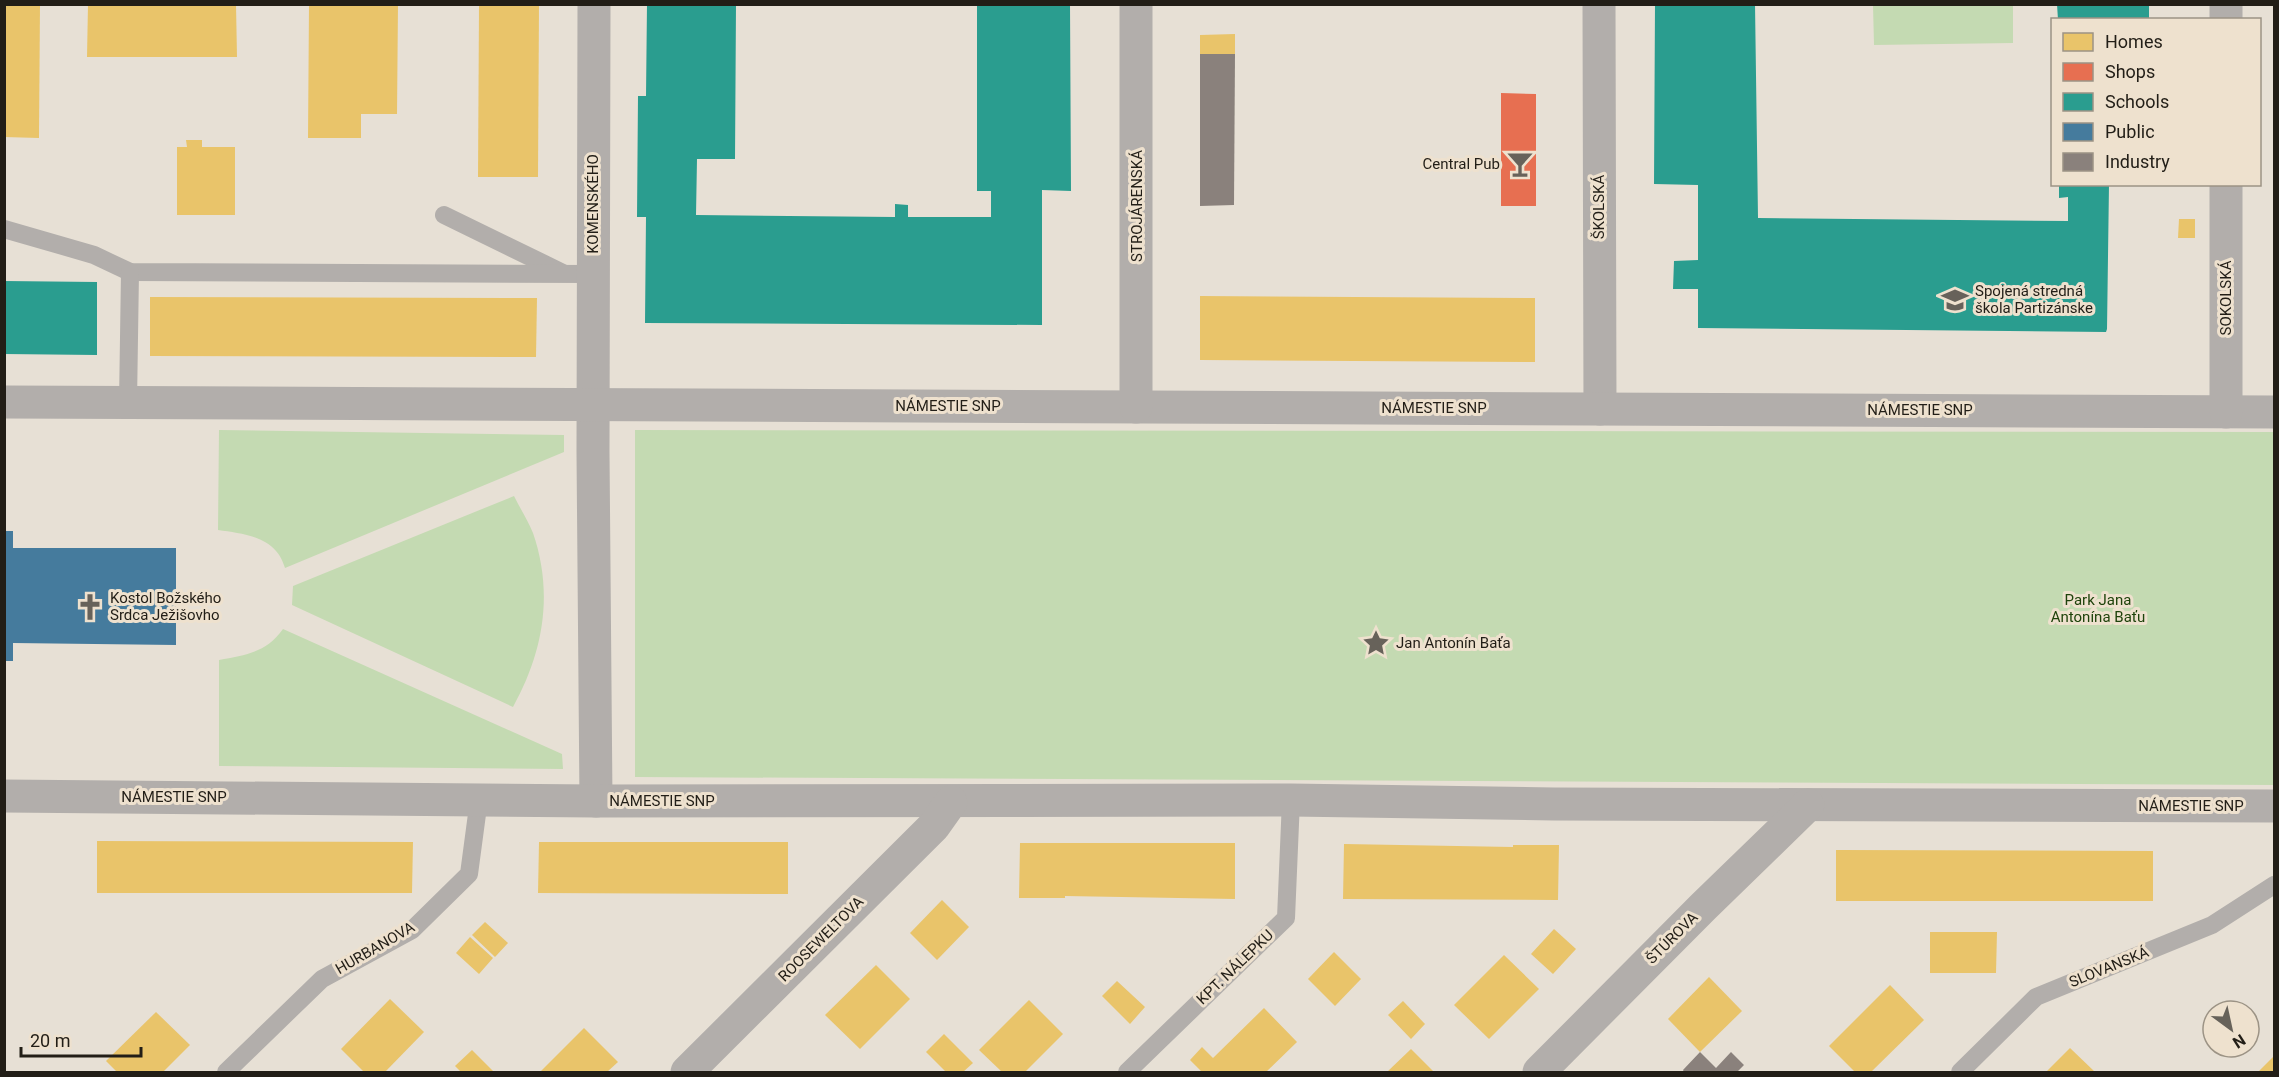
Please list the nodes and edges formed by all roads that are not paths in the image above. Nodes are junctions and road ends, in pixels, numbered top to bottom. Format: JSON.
{"nodes":[{"id":1,"x":594,"y":4,"type":"edge"},
{"id":2,"x":1136,"y":4,"type":"edge"},
{"id":3,"x":1599,"y":4,"type":"edge"},
{"id":4,"x":2226,"y":186,"type":"edge"},
{"id":5,"x":444,"y":215,"type":"dead end"},
{"id":6,"x":4,"y":230,"type":"edge"},
{"id":7,"x":130,"y":272,"type":"junction"},
{"id":8,"x":580,"y":274,"type":"junction"},
{"id":9,"x":4,"y":402,"type":"edge"},
{"id":10,"x":128,"y":402,"type":"junction"},
{"id":11,"x":593,"y":404,"type":"junction"},
{"id":12,"x":1136,"y":407,"type":"junction"},
{"id":13,"x":1600,"y":409,"type":"junction"},
{"id":14,"x":2226,"y":412,"type":"junction"},
{"id":15,"x":2274,"y":412,"type":"edge"},
{"id":16,"x":4,"y":795,"type":"edge"},
{"id":17,"x":479,"y":799,"type":"junction"},
{"id":18,"x":1291,"y":800,"type":"junction"},
{"id":19,"x":596,"y":801,"type":"junction"},
{"id":20,"x":951,"y":802,"type":"junction"},
{"id":21,"x":1808,"y":805,"type":"junction"},
{"id":22,"x":2274,"y":806,"type":"edge"},
{"id":23,"x":2274,"y":885,"type":"edge"},
{"id":24,"x":226,"y":1072,"type":"edge"},
{"id":25,"x":687,"y":1072,"type":"edge"},
{"id":26,"x":1127,"y":1072,"type":"edge"},
{"id":27,"x":1539,"y":1072,"type":"edge"},
{"id":28,"x":1960,"y":1072,"type":"edge"}],
"edges":[{"from":1,"to":8,"type":"street","name":"KOMENSKÉHO"},
{"from":2,"to":12,"type":"street","name":"STROJÁRENSKÁ"},
{"from":3,"to":13,"type":"street","name":"ŠKOLSKÁ"},
{"from":4,"to":14,"type":"street","name":"SOKOLSKÁ"},
{"from":5,"to":8,"type":"lane"},
{"from":6,"to":7,"type":"lane"},
{"from":7,"to":8,"type":"lane"},
{"from":7,"to":10,"type":"lane"},
{"from":8,"to":11,"type":"street","name":"KOMENSKÉHO"},
{"from":9,"to":10,"type":"street","name":"NÁMESTIE SNP"},
{"from":10,"to":11,"type":"street","name":"NÁMESTIE SNP"},
{"from":11,"to":12,"type":"street","name":"NÁMESTIE SNP"},
{"from":11,"to":19,"type":"street","name":"NÁMESTIE SNP"},
{"from":12,"to":13,"type":"street","name":"NÁMESTIE SNP"},
{"from":13,"to":14,"type":"street","name":"NÁMESTIE SNP"},
{"from":14,"to":15,"type":"street","name":"NÁMESTIE SNP"},
{"from":16,"to":17,"type":"street","name":"NÁMESTIE SNP"},
{"from":17,"to":19,"type":"street","name":"NÁMESTIE SNP"},
{"from":17,"to":24,"type":"lane","name":"HURBANOVA"},
{"from":18,"to":20,"type":"street","name":"NÁMESTIE SNP"},
{"from":18,"to":21,"type":"street","name":"NÁMESTIE SNP"},
{"from":18,"to":26,"type":"lane","name":"KPT. NÁLEPKU"},
{"from":19,"to":20,"type":"street","name":"NÁMESTIE SNP"},
{"from":20,"to":25,"type":"street","name":"ROOSEWELTOVA"},
{"from":21,"to":22,"type":"street","name":"NÁMESTIE SNP"},
{"from":21,"to":27,"type":"street","name":"ŠTÚROVA"},
{"from":23,"to":28,"type":"lane","name":"SLOVANSKÁ"}]}
